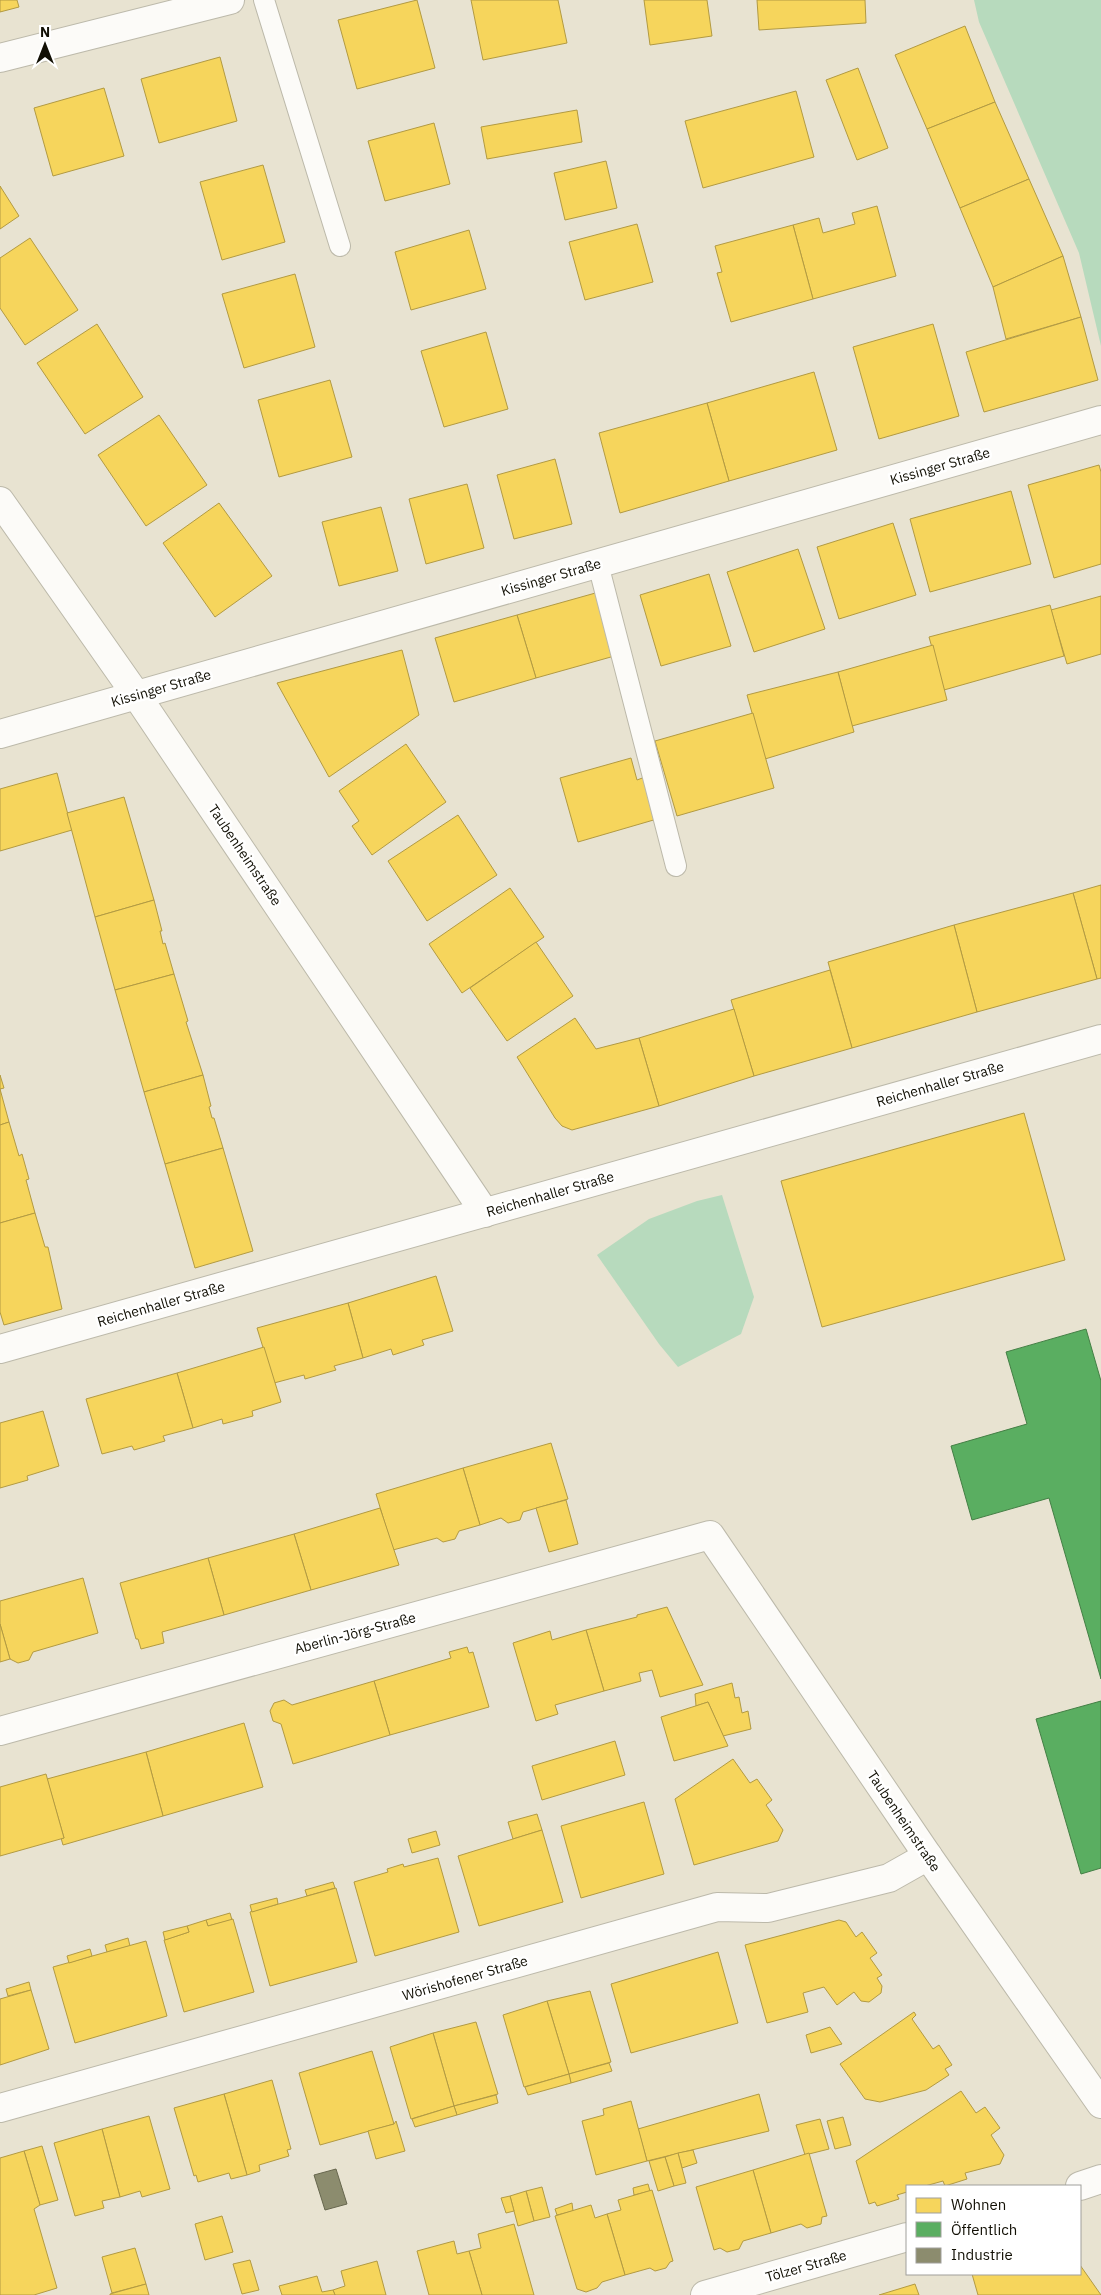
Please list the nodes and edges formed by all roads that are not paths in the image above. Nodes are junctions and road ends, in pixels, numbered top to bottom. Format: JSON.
{"nodes":[{"id":1,"x":230,"y":0,"type":"edge"},
{"id":2,"x":264,"y":0,"type":"edge"},
{"id":3,"x":0,"y":58,"type":"edge"},
{"id":4,"x":340,"y":246,"type":"dead end"},
{"id":5,"x":1101,"y":420,"type":"edge"},
{"id":6,"x":0,"y":501,"type":"edge"},
{"id":7,"x":598,"y":564,"type":"junction"},
{"id":8,"x":137,"y":696,"type":"junction"},
{"id":9,"x":0,"y":734,"type":"edge"},
{"id":10,"x":676,"y":866,"type":"dead end"},
{"id":11,"x":1101,"y":1039,"type":"edge"},
{"id":12,"x":485,"y":1212,"type":"junction"},
{"id":13,"x":0,"y":1349,"type":"edge"},
{"id":14,"x":710,"y":1535,"type":"joint"},
{"id":15,"x":0,"y":1731,"type":"edge"},
{"id":16,"x":928,"y":1856,"type":"junction"},
{"id":17,"x":1101,"y":2104,"type":"edge"},
{"id":18,"x":0,"y":2108,"type":"edge"},
{"id":19,"x":1101,"y":2179,"type":"edge"},
{"id":20,"x":1081,"y":2186,"type":"edge"},
{"id":21,"x":906,"y":2237,"type":"edge"},
{"id":22,"x":705,"y":2295,"type":"edge"}],
"edges":[{"from":1,"to":3,"type":"street"},
{"from":2,"to":4,"type":"lane"},
{"from":5,"to":7,"type":"street","name":"Kissinger Straße"},
{"from":6,"to":8,"type":"street","name":"Taubenheimstraße"},
{"from":7,"to":8,"type":"street","name":"Kissinger Straße"},
{"from":7,"to":10,"type":"lane"},
{"from":8,"to":9,"type":"street","name":"Kissinger Straße"},
{"from":8,"to":12,"type":"street","name":"Taubenheimstraße"},
{"from":11,"to":12,"type":"street","name":"Reichenhaller Straße"},
{"from":12,"to":13,"type":"street","name":"Reichenhaller Straße"},
{"from":14,"to":15,"type":"street","name":"Aberlin-Jörg-Straße"},
{"from":14,"to":16,"type":"street","name":"Taubenheimstraße"},
{"from":16,"to":17,"type":"street","name":"Taubenheimstraße"},
{"from":16,"to":18,"type":"street","name":"Wörishofener Straße"},
{"from":19,"to":20,"type":"street"},
{"from":21,"to":22,"type":"street","name":"Tölzer Straße"}]}
